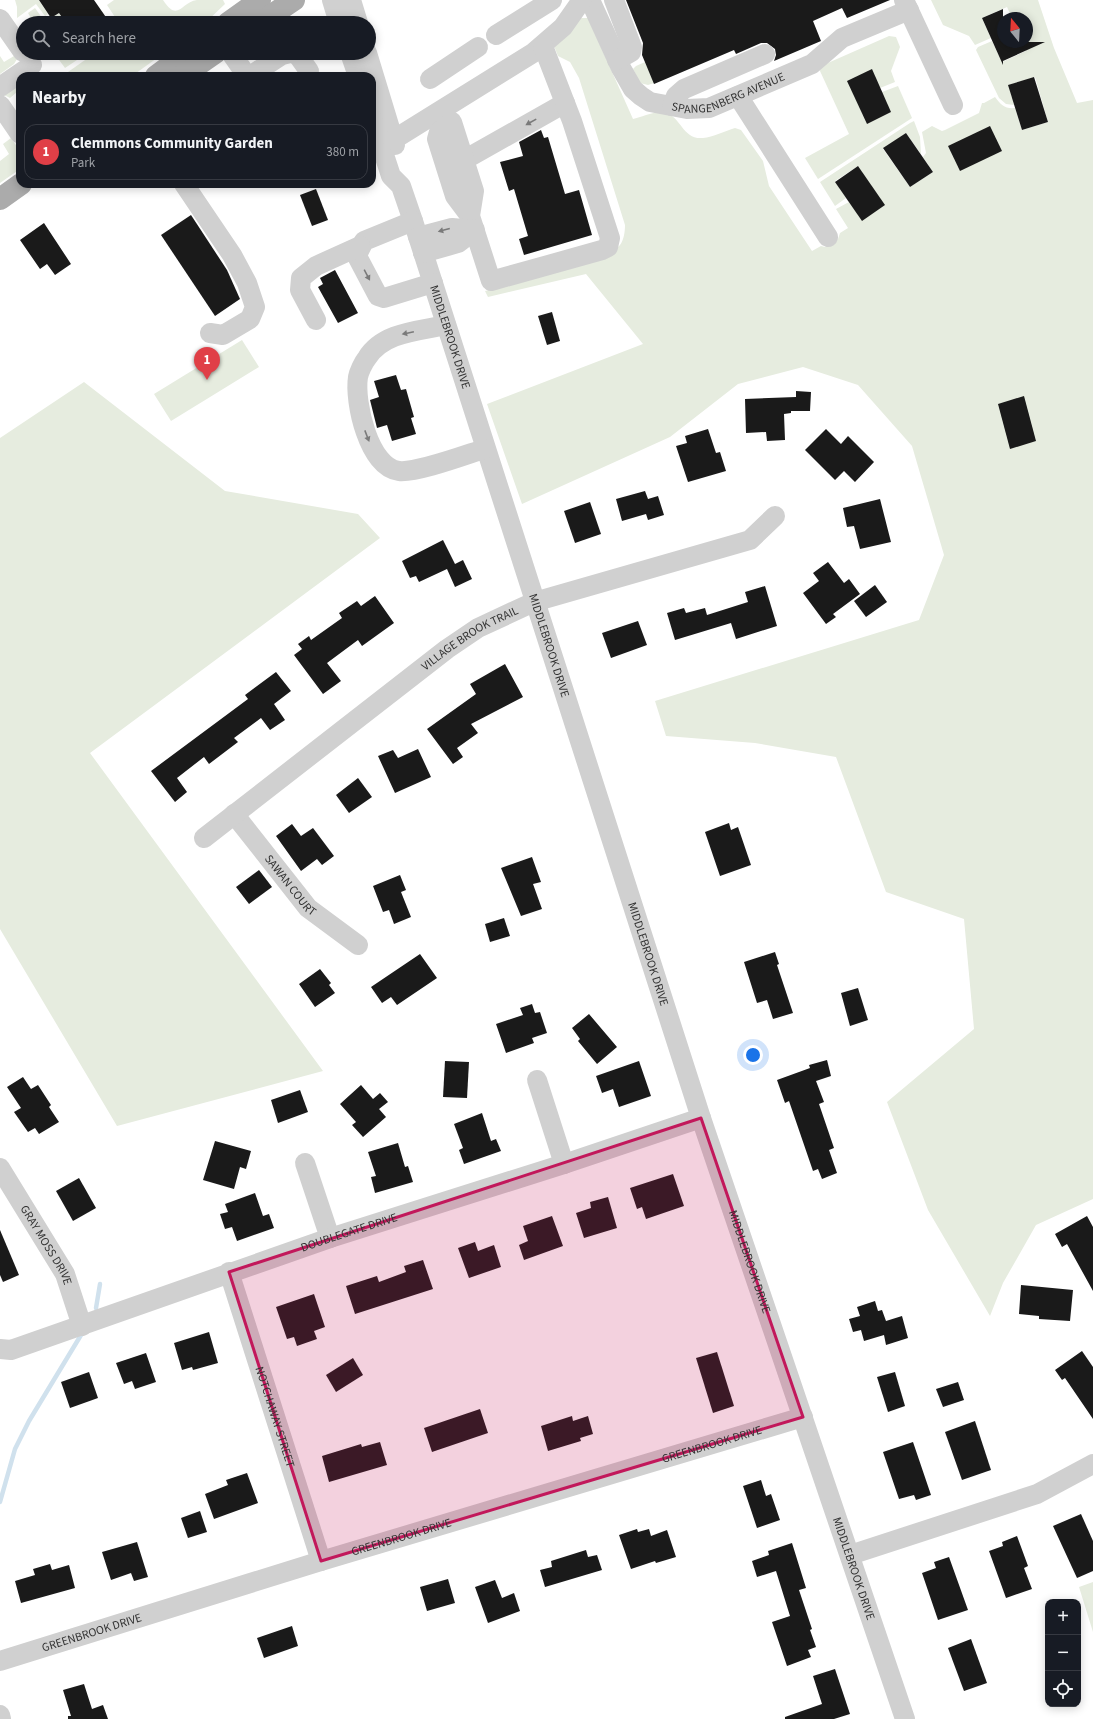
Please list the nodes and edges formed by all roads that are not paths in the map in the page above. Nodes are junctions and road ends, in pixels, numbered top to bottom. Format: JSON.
{"nodes":[{"id":1,"x":294,"y":0,"type":"edge"},
{"id":2,"x":332,"y":0,"type":"edge"},
{"id":3,"x":351,"y":0,"type":"edge"},
{"id":4,"x":552,"y":0,"type":"edge"},
{"id":5,"x":557,"y":0,"type":"edge"},
{"id":6,"x":590,"y":0,"type":"edge"},
{"id":7,"x":614,"y":0,"type":"edge"},
{"id":8,"x":906,"y":5,"type":"edge"},
{"id":9,"x":577,"y":6,"type":"edge"},
{"id":10,"x":246,"y":12,"type":"edge"},
{"id":11,"x":338,"y":16,"type":"edge"},
{"id":12,"x":356,"y":16,"type":"edge"},
{"id":13,"x":0,"y":19,"type":"edge"},
{"id":14,"x":16,"y":43,"type":"edge"},
{"id":15,"x":543,"y":46,"type":"junction"},
{"id":16,"x":765,"y":54,"type":"dead end"},
{"id":17,"x":178,"y":60,"type":"edge"},
{"id":18,"x":206,"y":60,"type":"edge"},
{"id":19,"x":236,"y":60,"type":"edge"},
{"id":20,"x":274,"y":60,"type":"edge"},
{"id":21,"x":352,"y":60,"type":"edge"},
{"id":22,"x":369,"y":60,"type":"edge"},
{"id":23,"x":617,"y":60,"type":"junction"},
{"id":24,"x":29,"y":62,"type":"edge"},
{"id":25,"x":17,"y":72,"type":"edge"},
{"id":26,"x":161,"y":72,"type":"edge"},
{"id":27,"x":188,"y":72,"type":"edge"},
{"id":28,"x":244,"y":72,"type":"edge"},
{"id":29,"x":256,"y":72,"type":"edge"},
{"id":30,"x":357,"y":72,"type":"edge"},
{"id":31,"x":373,"y":72,"type":"edge"},
{"id":32,"x":16,"y":73,"type":"edge"},
{"id":33,"x":430,"y":79,"type":"dead end"},
{"id":34,"x":376,"y":83,"type":"edge"},
{"id":35,"x":0,"y":87,"type":"edge"},
{"id":36,"x":738,"y":96,"type":"junction"},
{"id":37,"x":565,"y":102,"type":"junction"},
{"id":38,"x":0,"y":104,"type":"edge"},
{"id":39,"x":953,"y":105,"type":"dead end"},
{"id":40,"x":672,"y":106,"type":"junction"},
{"id":41,"x":16,"y":128,"type":"edge"},
{"id":42,"x":376,"y":130,"type":"edge"},
{"id":43,"x":393,"y":140,"type":"junction"},
{"id":44,"x":464,"y":160,"type":"junction"},
{"id":45,"x":401,"y":186,"type":"junction"},
{"id":46,"x":16,"y":188,"type":"edge"},
{"id":47,"x":187,"y":188,"type":"edge"},
{"id":48,"x":0,"y":199,"type":"edge"},
{"id":49,"x":473,"y":223,"type":"junction"},
{"id":50,"x":418,"y":237,"type":"junction"},
{"id":51,"x":828,"y":237,"type":"dead end"},
{"id":52,"x":360,"y":246,"type":"junction"},
{"id":53,"x":433,"y":283,"type":"junction"},
{"id":54,"x":316,"y":320,"type":"dead end"},
{"id":55,"x":446,"y":325,"type":"junction"},
{"id":56,"x":210,"y":333,"type":"dead end"},
{"id":57,"x":484,"y":449,"type":"junction"},
{"id":58,"x":775,"y":516,"type":"dead end"},
{"id":59,"x":534,"y":602,"type":"junction"},
{"id":60,"x":234,"y":814,"type":"junction"},
{"id":61,"x":204,"y":838,"type":"dead end"},
{"id":62,"x":358,"y":945,"type":"dead end"},
{"id":63,"x":537,"y":1080,"type":"dead end"},
{"id":64,"x":701,"y":1118,"type":"junction"},
{"id":65,"x":305,"y":1162,"type":"dead end"},
{"id":66,"x":564,"y":1164,"type":"junction"},
{"id":67,"x":0,"y":1168,"type":"edge"},
{"id":68,"x":330,"y":1238,"type":"junction"},
{"id":69,"x":229,"y":1272,"type":"junction"},
{"id":70,"x":82,"y":1326,"type":"junction"},
{"id":71,"x":0,"y":1349,"type":"edge"},
{"id":72,"x":803,"y":1417,"type":"junction"},
{"id":73,"x":1093,"y":1464,"type":"edge"},
{"id":74,"x":850,"y":1555,"type":"junction"},
{"id":75,"x":321,"y":1561,"type":"junction"},
{"id":76,"x":0,"y":1661,"type":"edge"},
{"id":77,"x":0,"y":1715,"type":"edge"},
{"id":78,"x":1,"y":1719,"type":"edge"},
{"id":79,"x":905,"y":1719,"type":"edge"}],
"edges":[{"from":1,"to":10,"type":"main road"},
{"from":2,"to":11,"type":"street"},
{"from":3,"to":12,"type":"street"},
{"from":4,"to":33,"type":"street"},
{"from":5,"to":9,"type":"street"},
{"from":6,"to":23,"type":"street","name":"SPANGENBERG AVENUE"},
{"from":7,"to":23,"type":"street"},
{"from":8,"to":36,"type":"street","name":"SPANGENBERG AVENUE"},
{"from":8,"to":39,"type":"street","name":"SPANGENBERG AVENUE"},
{"from":9,"to":15,"type":"street"},
{"from":13,"to":14,"type":"street"},
{"from":15,"to":37,"type":"street"},
{"from":15,"to":43,"type":"street"},
{"from":16,"to":40,"type":"street"},
{"from":17,"to":26,"type":"main road"},
{"from":18,"to":27,"type":"main road"},
{"from":19,"to":28,"type":"street"},
{"from":20,"to":29,"type":"street"},
{"from":21,"to":30,"type":"street"},
{"from":22,"to":31,"type":"street","name":"MIDDLEBROOK DRIVE"},
{"from":23,"to":40,"type":"street","name":"SPANGENBERG AVENUE"},
{"from":24,"to":25,"type":"street"},
{"from":32,"to":35,"type":"street"},
{"from":34,"to":43,"type":"street","name":"MIDDLEBROOK DRIVE"},
{"from":36,"to":40,"type":"street","name":"SPANGENBERG AVENUE"},
{"from":36,"to":51,"type":"street"},
{"from":37,"to":44,"type":"street","one_way":true},
{"from":37,"to":49,"type":"street"},
{"from":38,"to":41,"type":"street"},
{"from":42,"to":45,"type":"street","name":"MIDDLEBROOK DRIVE"},
{"from":43,"to":45,"type":"street","name":"MIDDLEBROOK DRIVE"},
{"from":44,"to":49,"type":"street"},
{"from":44,"to":49,"type":"street"},
{"from":45,"to":50,"type":"street","name":"MIDDLEBROOK DRIVE"},
{"from":46,"to":48,"type":"main road"},
{"from":47,"to":56,"type":"street"},
{"from":49,"to":50,"type":"street"},
{"from":50,"to":52,"type":"street"},
{"from":50,"to":53,"type":"street","name":"MIDDLEBROOK DRIVE"},
{"from":52,"to":53,"type":"street","one_way":true},
{"from":52,"to":54,"type":"street"},
{"from":53,"to":55,"type":"street","name":"MIDDLEBROOK DRIVE"},
{"from":55,"to":57,"type":"street","name":"MIDDLEBROOK DRIVE"},
{"from":55,"to":57,"type":"street","one_way":true},
{"from":57,"to":59,"type":"street","name":"MIDDLEBROOK DRIVE"},
{"from":58,"to":59,"type":"street","name":"VILLAGE BROOK TRAIL"},
{"from":59,"to":60,"type":"street","name":"VILLAGE BROOK TRAIL"},
{"from":59,"to":64,"type":"street","name":"MIDDLEBROOK DRIVE"},
{"from":60,"to":61,"type":"street","name":"VILLAGE BROOK TRAIL"},
{"from":60,"to":62,"type":"street","name":"SAWAN COURT"},
{"from":63,"to":66,"type":"street"},
{"from":64,"to":66,"type":"street","name":"DOUBLEGATE DRIVE"},
{"from":64,"to":72,"type":"street","name":"MIDDLEBROOK DRIVE"},
{"from":65,"to":68,"type":"street"},
{"from":66,"to":68,"type":"street","name":"DOUBLEGATE DRIVE"},
{"from":67,"to":70,"type":"street","name":"GRAY MOSS DRIVE"},
{"from":68,"to":69,"type":"street","name":"DOUBLEGATE DRIVE"},
{"from":69,"to":70,"type":"street","name":"DOUBLEGATE DRIVE"},
{"from":69,"to":75,"type":"street","name":"NOTCHAWAY STREET"},
{"from":70,"to":71,"type":"street","name":"DOUBLEGATE DRIVE"},
{"from":72,"to":74,"type":"street","name":"MIDDLEBROOK DRIVE"},
{"from":72,"to":75,"type":"street","name":"GREENBROOK DRIVE"},
{"from":73,"to":74,"type":"street"},
{"from":74,"to":79,"type":"street","name":"MIDDLEBROOK DRIVE"},
{"from":75,"to":76,"type":"street","name":"GREENBROOK DRIVE"},
{"from":77,"to":78,"type":"street"}]}
